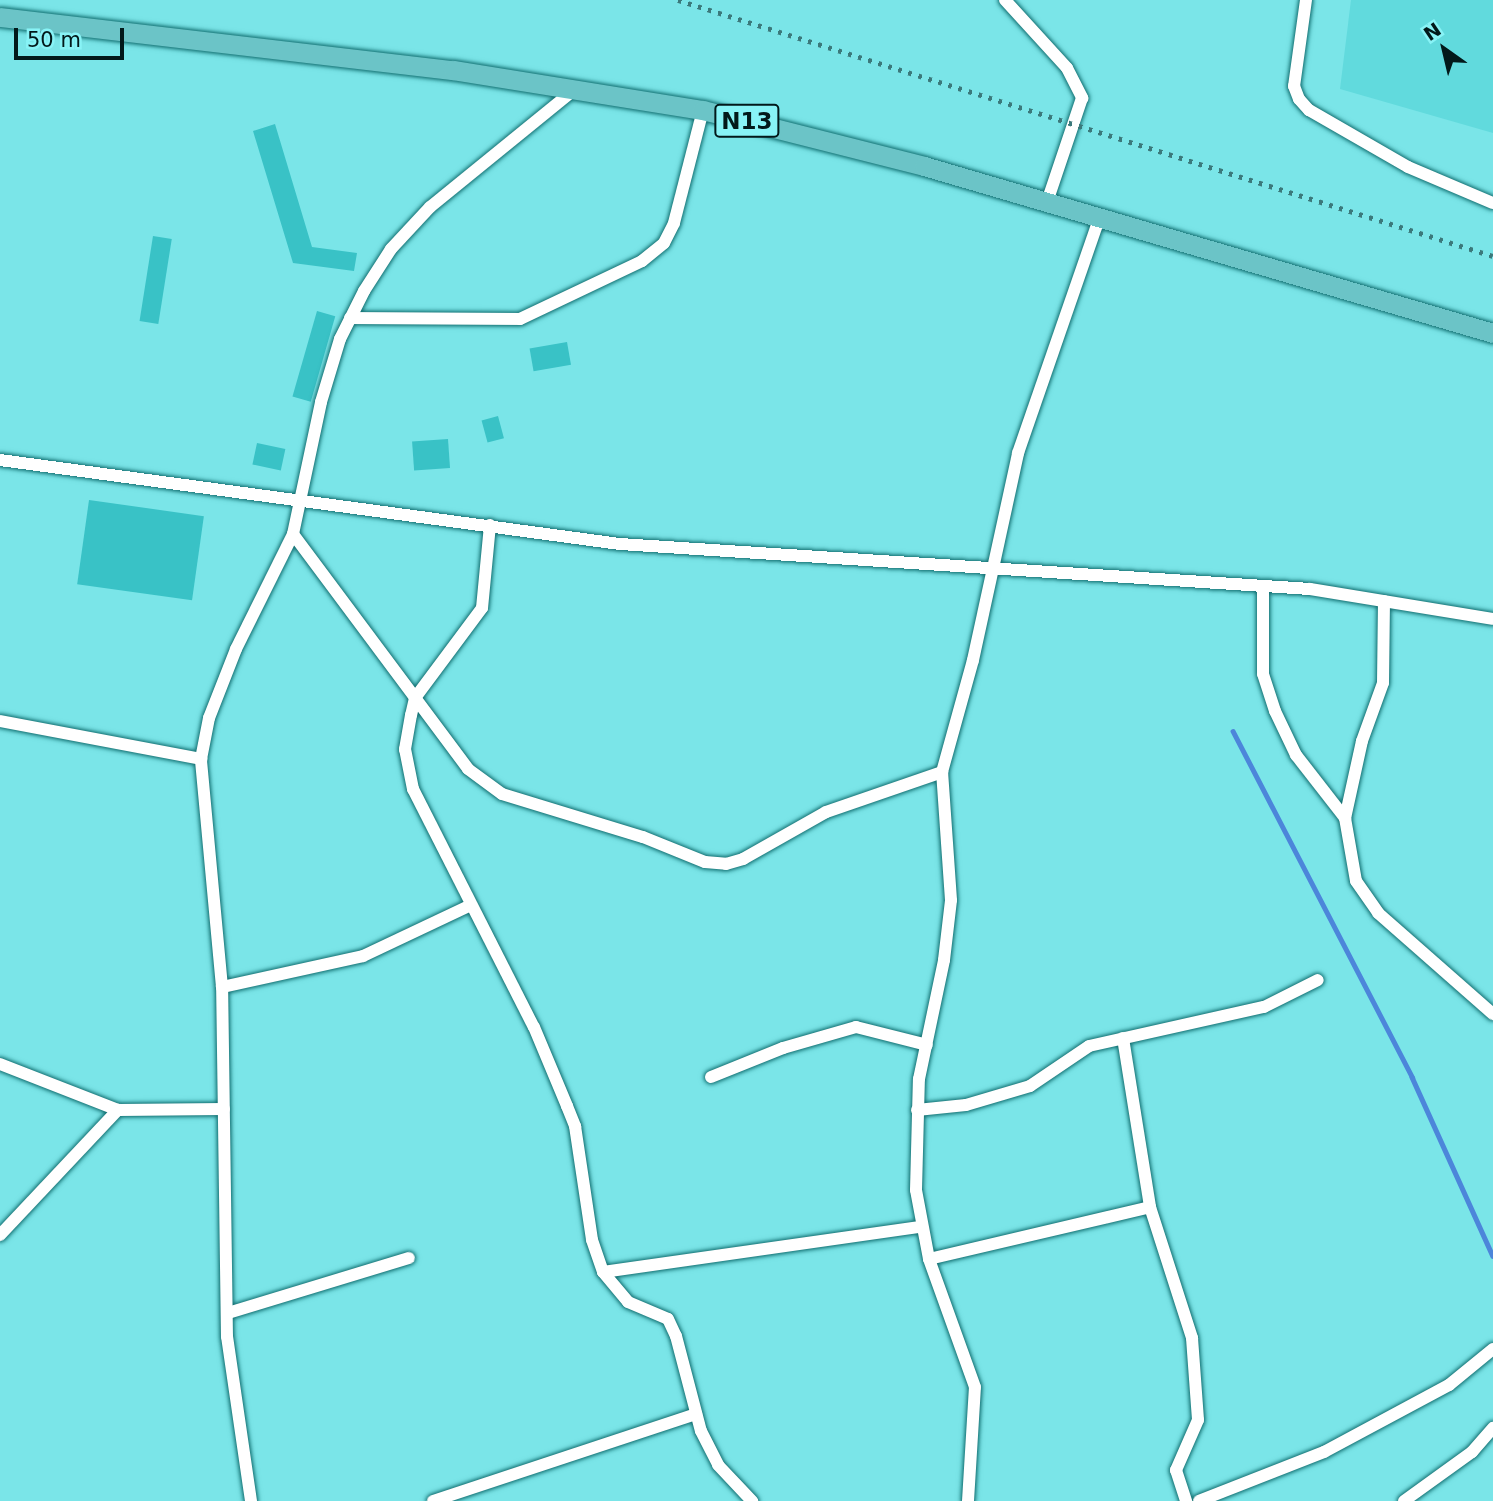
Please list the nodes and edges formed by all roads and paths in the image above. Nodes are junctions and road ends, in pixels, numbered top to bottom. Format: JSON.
{"nodes":[{"id":1,"x":1005,"y":0,"type":"edge"},
{"id":2,"x":1306,"y":0,"type":"edge"},
{"id":3,"x":0,"y":17,"type":"edge"},
{"id":4,"x":574,"y":90,"type":"junction"},
{"id":5,"x":703,"y":110,"type":"junction"},
{"id":6,"x":1047,"y":202,"type":"junction"},
{"id":7,"x":1493,"y":203,"type":"edge"},
{"id":8,"x":1100,"y":216,"type":"junction"},
{"id":9,"x":350,"y":318,"type":"junction"},
{"id":10,"x":1493,"y":333,"type":"edge"},
{"id":11,"x":0,"y":460,"type":"edge"},
{"id":12,"x":304,"y":500,"type":"junction"},
{"id":13,"x":490,"y":524,"type":"junction"},
{"id":14,"x":293,"y":534,"type":"junction"},
{"id":15,"x":994,"y":571,"type":"junction"},
{"id":16,"x":1263,"y":586,"type":"junction"},
{"id":17,"x":1384,"y":601,"type":"junction"},
{"id":18,"x":1493,"y":619,"type":"edge"},
{"id":19,"x":415,"y":698,"type":"junction"},
{"id":20,"x":0,"y":721,"type":"edge"},
{"id":21,"x":201,"y":760,"type":"junction"},
{"id":22,"x":942,"y":772,"type":"junction"},
{"id":23,"x":1345,"y":818,"type":"junction"},
{"id":24,"x":471,"y":905,"type":"junction"},
{"id":25,"x":1318,"y":980,"type":"dead end"},
{"id":26,"x":222,"y":986,"type":"junction"},
{"id":27,"x":1493,"y":1014,"type":"edge"},
{"id":28,"x":1123,"y":1038,"type":"junction"},
{"id":29,"x":927,"y":1045,"type":"junction"},
{"id":30,"x":0,"y":1063,"type":"edge"},
{"id":31,"x":711,"y":1077,"type":"dead end"},
{"id":32,"x":224,"y":1109,"type":"junction"},
{"id":33,"x":118,"y":1110,"type":"junction"},
{"id":34,"x":917,"y":1110,"type":"junction"},
{"id":35,"x":1150,"y":1207,"type":"junction"},
{"id":36,"x":920,"y":1227,"type":"junction"},
{"id":37,"x":0,"y":1235,"type":"edge"},
{"id":38,"x":409,"y":1258,"type":"dead end"},
{"id":39,"x":929,"y":1259,"type":"junction"},
{"id":40,"x":603,"y":1272,"type":"junction"},
{"id":41,"x":228,"y":1313,"type":"junction"},
{"id":42,"x":1491,"y":1356,"type":"edge"},
{"id":43,"x":696,"y":1413,"type":"junction"},
{"id":44,"x":1493,"y":1428,"type":"edge"},
{"id":45,"x":251,"y":1501,"type":"edge"},
{"id":46,"x":433,"y":1501,"type":"edge"},
{"id":47,"x":752,"y":1501,"type":"edge"},
{"id":48,"x":968,"y":1501,"type":"edge"},
{"id":49,"x":1186,"y":1501,"type":"edge"},
{"id":50,"x":1199,"y":1501,"type":"edge"},
{"id":51,"x":1404,"y":1501,"type":"edge"}],
"edges":[{"from":1,"to":6,"type":"street"},
{"from":2,"to":7,"type":"street"},
{"from":3,"to":4,"type":"main road","number":"N13"},
{"from":4,"to":5,"type":"main road","number":"N13"},
{"from":4,"to":9,"type":"street"},
{"from":5,"to":6,"type":"main road","number":"N13"},
{"from":5,"to":9,"type":"street"},
{"from":6,"to":8,"type":"main road","number":"N13"},
{"from":8,"to":10,"type":"main road","number":"N13"},
{"from":8,"to":15,"type":"street"},
{"from":9,"to":12,"type":"street"},
{"from":11,"to":12,"type":"street"},
{"from":12,"to":13,"type":"street"},
{"from":12,"to":14,"type":"street"},
{"from":13,"to":15,"type":"street"},
{"from":13,"to":19,"type":"street"},
{"from":14,"to":19,"type":"street"},
{"from":14,"to":21,"type":"street"},
{"from":15,"to":16,"type":"street"},
{"from":15,"to":22,"type":"street"},
{"from":16,"to":17,"type":"street"},
{"from":16,"to":23,"type":"street"},
{"from":17,"to":18,"type":"street"},
{"from":17,"to":23,"type":"street"},
{"from":19,"to":22,"type":"street"},
{"from":19,"to":24,"type":"street"},
{"from":20,"to":21,"type":"street"},
{"from":21,"to":26,"type":"street"},
{"from":22,"to":29,"type":"street"},
{"from":23,"to":27,"type":"street"},
{"from":24,"to":26,"type":"street"},
{"from":24,"to":40,"type":"street"},
{"from":25,"to":28,"type":"street"},
{"from":26,"to":32,"type":"street"},
{"from":28,"to":34,"type":"street"},
{"from":28,"to":35,"type":"street"},
{"from":29,"to":31,"type":"street"},
{"from":29,"to":34,"type":"street"},
{"from":30,"to":33,"type":"street"},
{"from":32,"to":33,"type":"street"},
{"from":32,"to":41,"type":"street"},
{"from":33,"to":37,"type":"street"},
{"from":34,"to":36,"type":"street"},
{"from":35,"to":39,"type":"street"},
{"from":35,"to":49,"type":"street"},
{"from":36,"to":39,"type":"street"},
{"from":36,"to":40,"type":"street"},
{"from":38,"to":41,"type":"street"},
{"from":39,"to":48,"type":"street"},
{"from":40,"to":43,"type":"street"},
{"from":41,"to":45,"type":"street"},
{"from":42,"to":50,"type":"street"},
{"from":43,"to":46,"type":"street"},
{"from":43,"to":47,"type":"street"},
{"from":44,"to":51,"type":"street"}]}
